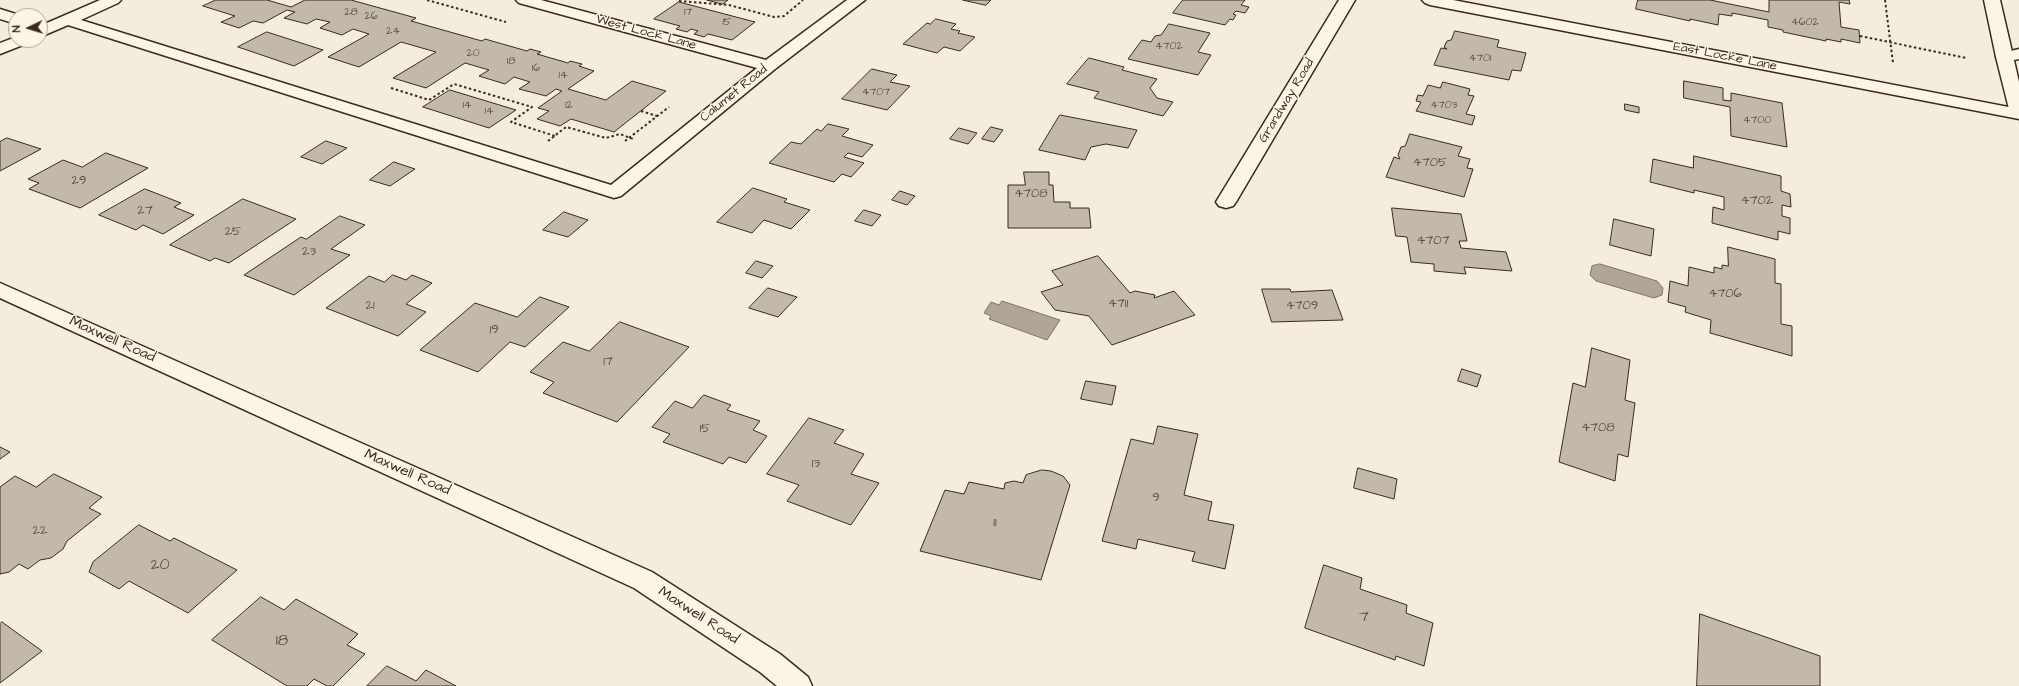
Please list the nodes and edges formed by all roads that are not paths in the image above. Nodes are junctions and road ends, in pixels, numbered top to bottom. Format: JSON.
{"nodes":[{"id":1,"x":79,"y":0,"type":"edge"},
{"id":2,"x":113,"y":0,"type":"edge"},
{"id":3,"x":524,"y":0,"type":"edge"},
{"id":4,"x":857,"y":0,"type":"edge"},
{"id":5,"x":1347,"y":0,"type":"edge"},
{"id":6,"x":1430,"y":0,"type":"edge"},
{"id":7,"x":1992,"y":0,"type":"edge"},
{"id":8,"x":1470,"y":4,"type":"edge"},
{"id":9,"x":67,"y":20,"type":"junction"},
{"id":10,"x":48,"y":22,"type":"edge"},
{"id":11,"x":48,"y":25,"type":"edge"},
{"id":12,"x":2012,"y":56,"type":"edge"},
{"id":13,"x":769,"y":66,"type":"junction"},
{"id":14,"x":2016,"y":88,"type":"edge"},
{"id":15,"x":2019,"y":114,"type":"edge"},
{"id":16,"x":1226,"y":202,"type":"dead end"},
{"id":17,"x":0,"y":290,"type":"edge"},
{"id":18,"x":798,"y":686,"type":"edge"}],
"edges":[{"from":1,"to":10,"type":"street"},
{"from":2,"to":9,"type":"street"},
{"from":3,"to":13,"type":"street","name":"West Lock Lane"},
{"from":4,"to":13,"type":"street","name":"Calumet Road"},
{"from":5,"to":16,"type":"street","name":"Grandway Road"},
{"from":6,"to":8,"type":"street","name":"East Locke Lane"},
{"from":7,"to":12,"type":"street"},
{"from":8,"to":15,"type":"street","name":"East Locke Lane"},
{"from":9,"to":11,"type":"street"},
{"from":9,"to":13,"type":"street","name":"Calumet Road"},
{"from":12,"to":14,"type":"street"},
{"from":14,"to":15,"type":"street"},
{"from":17,"to":18,"type":"street","name":"Maxwell Road"}]}
